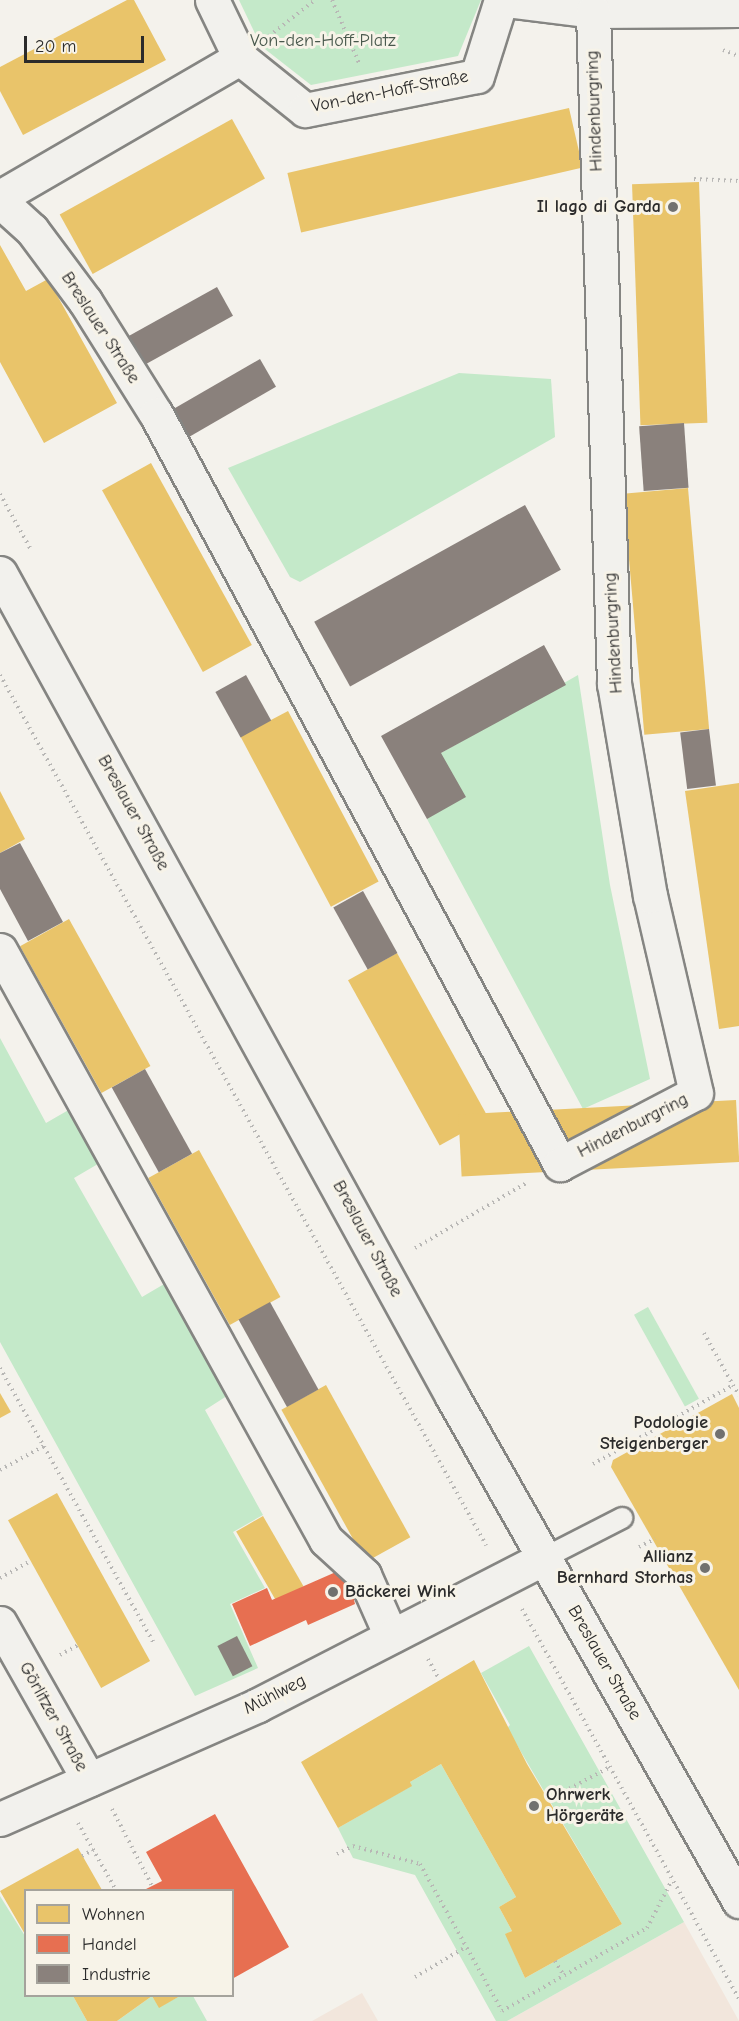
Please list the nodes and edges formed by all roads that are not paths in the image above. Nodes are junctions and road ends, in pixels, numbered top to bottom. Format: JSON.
{"nodes":[{"id":1,"x":212,"y":0,"type":"edge"},
{"id":2,"x":503,"y":0,"type":"edge"},
{"id":3,"x":739,"y":10,"type":"edge"},
{"id":4,"x":593,"y":11,"type":"junction"},
{"id":5,"x":240,"y":58,"type":"junction"},
{"id":6,"x":0,"y":199,"type":"edge"},
{"id":7,"x":0,"y":573,"type":"edge"},
{"id":8,"x":0,"y":950,"type":"edge"},
{"id":9,"x":560,"y":1164,"type":"joint"},
{"id":10,"x":622,"y":1518,"type":"dead end"},
{"id":11,"x":544,"y":1558,"type":"junction"},
{"id":12,"x":0,"y":1623,"type":"edge"},
{"id":13,"x":392,"y":1636,"type":"junction"},
{"id":14,"x":82,"y":1783,"type":"junction"},
{"id":15,"x":0,"y":1819,"type":"edge"},
{"id":16,"x":739,"y":1901,"type":"edge"}],
"edges":[{"from":1,"to":5,"type":"street","name":"Von-den-Hoff-Straße"},
{"from":2,"to":4,"type":"street","name":"Von-den-Hoff-Straße"},
{"from":2,"to":5,"type":"street","name":"Von-den-Hoff-Straße"},
{"from":3,"to":4,"type":"street","name":"Von-den-Hoff-Straße"},
{"from":4,"to":9,"type":"street","name":"Hindenburgring"},
{"from":5,"to":6,"type":"street"},
{"from":6,"to":9,"type":"street","name":"Breslauer Straße"},
{"from":7,"to":11,"type":"street","name":"Breslauer Straße"},
{"from":8,"to":13,"type":"street"},
{"from":10,"to":11,"type":"lane"},
{"from":11,"to":13,"type":"street","name":"Mühlweg"},
{"from":11,"to":16,"type":"street","name":"Breslauer Straße"},
{"from":12,"to":14,"type":"street","name":"Görlitzer Straße"},
{"from":13,"to":14,"type":"street","name":"Mühlweg"},
{"from":14,"to":15,"type":"street","name":"Mühlweg"}]}
